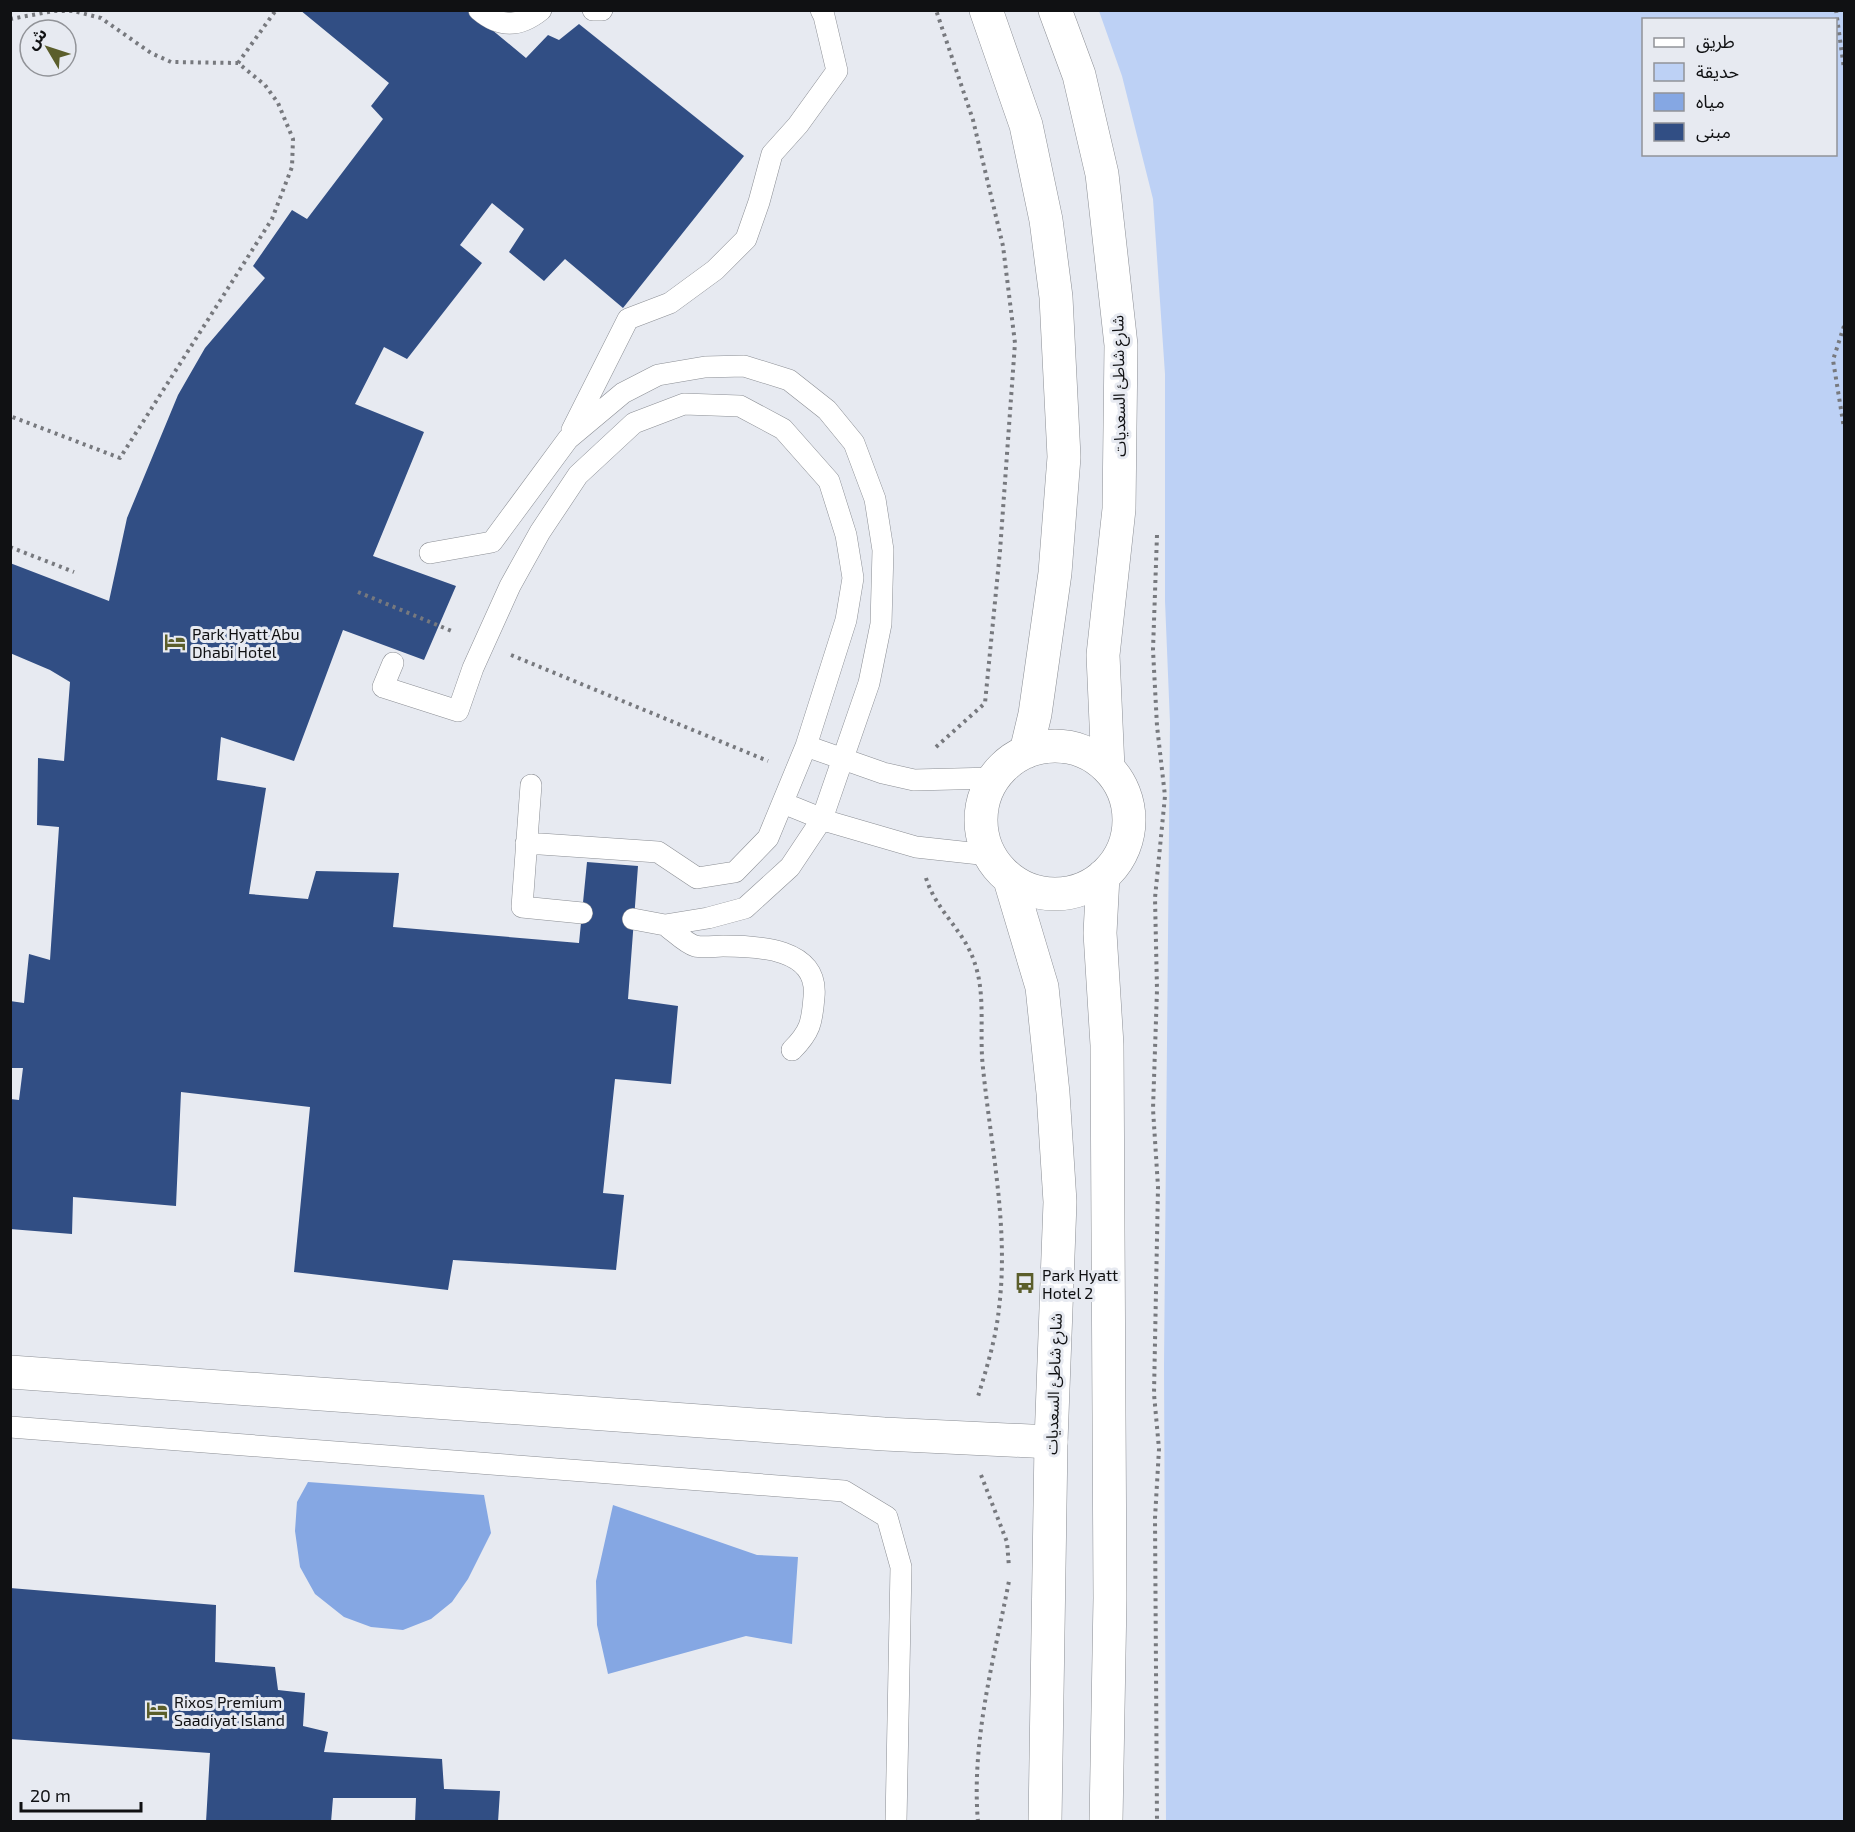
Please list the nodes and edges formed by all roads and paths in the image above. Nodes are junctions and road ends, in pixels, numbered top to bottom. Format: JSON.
{"nodes":[{"id":1,"x":276,"y":10,"type":"edge"},
{"id":2,"x":479,"y":10,"type":"edge"},
{"id":3,"x":541,"y":10,"type":"edge"},
{"id":4,"x":593,"y":10,"type":"edge"},
{"id":5,"x":602,"y":10,"type":"edge"},
{"id":6,"x":820,"y":10,"type":"edge"},
{"id":7,"x":986,"y":10,"type":"edge"},
{"id":8,"x":1055,"y":10,"type":"edge"},
{"id":9,"x":10,"y":19,"type":"edge"},
{"id":10,"x":1837,"y":22,"type":"edge"},
{"id":11,"x":238,"y":63,"type":"junction"},
{"id":12,"x":1845,"y":69,"type":"edge"},
{"id":13,"x":1845,"y":327,"type":"edge"},
{"id":14,"x":10,"y":416,"type":"edge"},
{"id":15,"x":1845,"y":428,"type":"edge"},
{"id":16,"x":568,"y":439,"type":"junction"},
{"id":17,"x":1157,"y":532,"type":"dead end"},
{"id":18,"x":10,"y":547,"type":"edge"},
{"id":19,"x":430,"y":553,"type":"dead end"},
{"id":20,"x":74,"y":572,"type":"dead end"},
{"id":21,"x":358,"y":592,"type":"dead end"},
{"id":22,"x":484,"y":644,"type":"junction"},
{"id":23,"x":393,"y":663,"type":"dead end"},
{"id":24,"x":806,"y":746,"type":"junction"},
{"id":25,"x":1026,"y":752,"type":"junction"},
{"id":26,"x":842,"y":759,"type":"junction"},
{"id":27,"x":1108,"y":768,"type":"junction"},
{"id":28,"x":795,"y":773,"type":"junction"},
{"id":29,"x":994,"y":778,"type":"junction"},
{"id":30,"x":531,"y":785,"type":"dead end"},
{"id":31,"x":783,"y":803,"type":"junction"},
{"id":32,"x":822,"y":819,"type":"junction"},
{"id":33,"x":526,"y":843,"type":"junction"},
{"id":34,"x":1000,"y":867,"type":"junction"},
{"id":35,"x":1103,"y":876,"type":"junction"},
{"id":36,"x":582,"y":913,"type":"dead end"},
{"id":37,"x":633,"y":919,"type":"dead end"},
{"id":38,"x":665,"y":925,"type":"junction"},
{"id":39,"x":792,"y":1050,"type":"dead end"},
{"id":40,"x":10,"y":1372,"type":"edge"},
{"id":41,"x":10,"y":1427,"type":"edge"},
{"id":42,"x":1051,"y":1442,"type":"junction"},
{"id":43,"x":896,"y":1821,"type":"edge"},
{"id":44,"x":1045,"y":1821,"type":"edge"},
{"id":45,"x":1106,"y":1821,"type":"edge"},
{"id":46,"x":1157,"y":1821,"type":"edge"}],
"edges":[{"from":1,"to":11,"type":"path"},
{"from":2,"to":3,"type":"lane"},
{"from":4,"to":5,"type":"lane"},
{"from":6,"to":16,"type":"lane"},
{"from":7,"to":25,"type":"street"},
{"from":8,"to":27,"type":"street","name":"شارع شاطئ السعديات"},
{"from":9,"to":11,"type":"path"},
{"from":10,"to":12,"type":"path"},
{"from":11,"to":14,"type":"path"},
{"from":13,"to":15,"type":"path"},
{"from":16,"to":19,"type":"lane"},
{"from":16,"to":26,"type":"lane"},
{"from":17,"to":46,"type":"path"},
{"from":18,"to":20,"type":"path"},
{"from":21,"to":22,"type":"path"},
{"from":22,"to":23,"type":"lane"},
{"from":22,"to":24,"type":"lane"},
{"from":22,"to":28,"type":"path"},
{"from":24,"to":26,"type":"lane"},
{"from":24,"to":28,"type":"lane"},
{"from":25,"to":27,"type":"street"},
{"from":25,"to":29,"type":"street"},
{"from":26,"to":29,"type":"lane"},
{"from":26,"to":32,"type":"lane"},
{"from":27,"to":35,"type":"street"},
{"from":28,"to":31,"type":"lane"},
{"from":29,"to":34,"type":"street"},
{"from":30,"to":33,"type":"lane"},
{"from":31,"to":32,"type":"lane"},
{"from":31,"to":33,"type":"lane"},
{"from":32,"to":34,"type":"lane"},
{"from":32,"to":38,"type":"lane"},
{"from":33,"to":36,"type":"lane"},
{"from":34,"to":35,"type":"street"},
{"from":34,"to":42,"type":"street","name":"شارع شاطئ السعديات"},
{"from":35,"to":45,"type":"street"},
{"from":37,"to":38,"type":"lane"},
{"from":38,"to":39,"type":"lane"},
{"from":40,"to":42,"type":"street"},
{"from":41,"to":43,"type":"lane"},
{"from":42,"to":44,"type":"street","name":"شارع شاطئ السعديات"}]}
